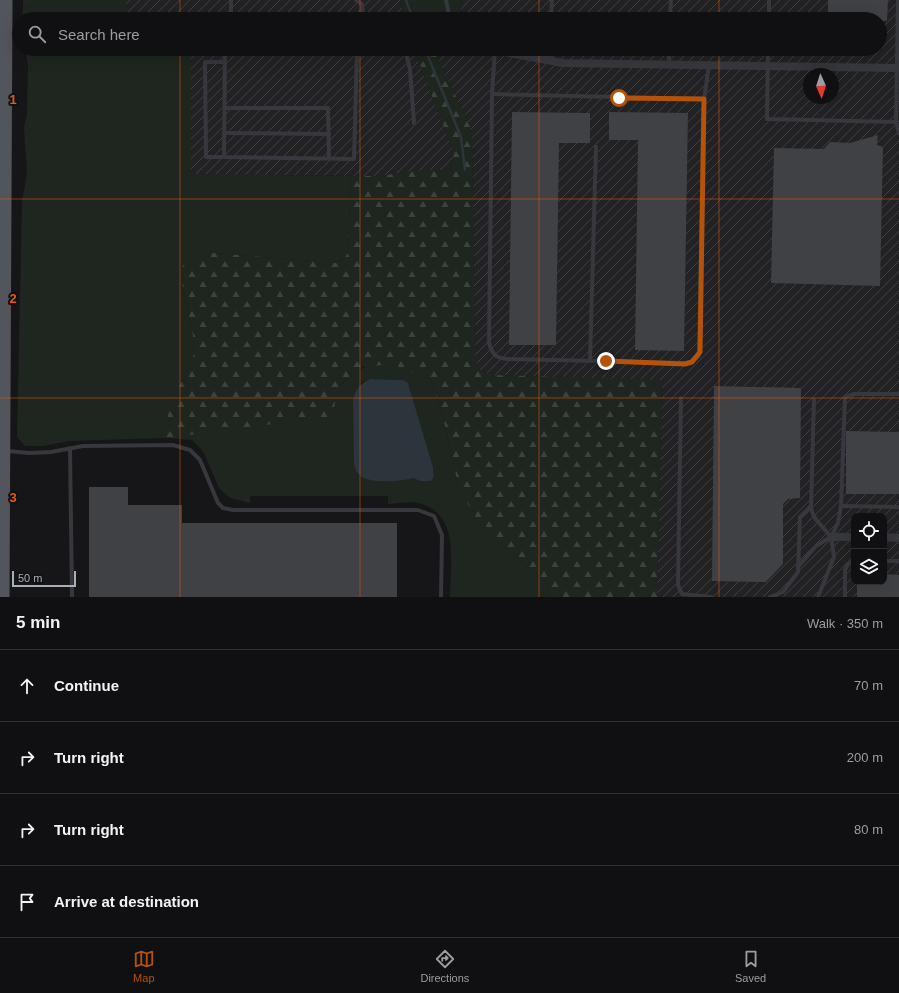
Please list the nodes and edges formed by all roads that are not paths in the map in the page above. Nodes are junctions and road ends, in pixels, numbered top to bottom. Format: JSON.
{"nodes":[{"id":1,"x":6,"y":0,"type":"edge"},
{"id":2,"x":231,"y":0,"type":"edge"},
{"id":3,"x":356,"y":0,"type":"edge"},
{"id":4,"x":446,"y":0,"type":"edge"},
{"id":5,"x":552,"y":0,"type":"edge"},
{"id":6,"x":671,"y":0,"type":"edge"},
{"id":7,"x":769,"y":0,"type":"edge"},
{"id":8,"x":898,"y":0,"type":"edge"},
{"id":9,"x":231,"y":12,"type":"edge"},
{"id":10,"x":363,"y":12,"type":"edge"},
{"id":11,"x":449,"y":12,"type":"edge"},
{"id":12,"x":551,"y":12,"type":"edge"},
{"id":13,"x":670,"y":12,"type":"edge"},
{"id":14,"x":769,"y":12,"type":"edge"},
{"id":15,"x":12,"y":29,"type":"edge"},
{"id":16,"x":12,"y":41,"type":"edge"},
{"id":17,"x":225,"y":56,"type":"edge"},
{"id":18,"x":357,"y":56,"type":"edge"},
{"id":19,"x":407,"y":56,"type":"edge"},
{"id":20,"x":492,"y":56,"type":"edge"},
{"id":21,"x":524,"y":56,"type":"edge"},
{"id":22,"x":550,"y":56,"type":"edge"},
{"id":23,"x":669,"y":56,"type":"edge"},
{"id":24,"x":768,"y":56,"type":"edge"},
{"id":25,"x":550,"y":61,"type":"junction"},
{"id":26,"x":225,"y":62,"type":"junction"},
{"id":27,"x":669,"y":65,"type":"junction"},
{"id":28,"x":709,"y":66,"type":"junction"},
{"id":29,"x":768,"y":66,"type":"junction"},
{"id":30,"x":898,"y":68,"type":"edge"},
{"id":31,"x":492,"y":94,"type":"junction"},
{"id":32,"x":704,"y":99,"type":"junction"},
{"id":33,"x":3,"y":101,"type":"edge"},
{"id":34,"x":224,"y":108,"type":"junction"},
{"id":35,"x":896,"y":122,"type":"junction"},
{"id":36,"x":414,"y":123,"type":"dead end"},
{"id":37,"x":224,"y":133,"type":"junction"},
{"id":38,"x":899,"y":133,"type":"edge"},
{"id":39,"x":329,"y":134,"type":"junction"},
{"id":40,"x":596,"y":147,"type":"dead end"},
{"id":41,"x":224,"y":157,"type":"junction"},
{"id":42,"x":329,"y":158,"type":"junction"},
{"id":43,"x":3,"y":218,"type":"edge"},
{"id":44,"x":2,"y":335,"type":"edge"},
{"id":45,"x":590,"y":361,"type":"junction"},
{"id":46,"x":899,"y":394,"type":"edge"},
{"id":47,"x":681,"y":398,"type":"dead end"},
{"id":48,"x":814,"y":400,"type":"dead end"},
{"id":49,"x":70,"y":448,"type":"junction"},
{"id":50,"x":2,"y":450,"type":"edge"},
{"id":51,"x":811,"y":506,"type":"junction"},
{"id":52,"x":841,"y":506,"type":"junction"},
{"id":53,"x":899,"y":507,"type":"edge"},
{"id":54,"x":831,"y":537,"type":"junction"},
{"id":55,"x":851,"y":537,"type":"edge"},
{"id":56,"x":887,"y":538,"type":"edge"},
{"id":57,"x":899,"y":538,"type":"edge"},
{"id":58,"x":887,"y":561,"type":"edge"},
{"id":59,"x":899,"y":561,"type":"edge"},
{"id":60,"x":851,"y":562,"type":"edge"},
{"id":61,"x":798,"y":567,"type":"junction"},
{"id":62,"x":2,"y":569,"type":"edge"},
{"id":63,"x":3,"y":597,"type":"edge"},
{"id":64,"x":72,"y":597,"type":"edge"},
{"id":65,"x":441,"y":597,"type":"edge"},
{"id":66,"x":711,"y":597,"type":"edge"},
{"id":67,"x":770,"y":597,"type":"edge"},
{"id":68,"x":818,"y":597,"type":"edge"},
{"id":69,"x":845,"y":597,"type":"edge"}],
"edges":[{"from":1,"to":15,"type":"main road"},
{"from":2,"to":9,"type":"lane"},
{"from":3,"to":10,"type":"lane"},
{"from":4,"to":11,"type":"lane"},
{"from":5,"to":12,"type":"lane"},
{"from":6,"to":13,"type":"lane"},
{"from":7,"to":14,"type":"lane"},
{"from":8,"to":30,"type":"lane"},
{"from":16,"to":33,"type":"main road"},
{"from":17,"to":26,"type":"lane"},
{"from":18,"to":42,"type":"lane"},
{"from":19,"to":36,"type":"lane"},
{"from":20,"to":31,"type":"lane"},
{"from":21,"to":25,"type":"street"},
{"from":22,"to":25,"type":"lane"},
{"from":23,"to":27,"type":"lane"},
{"from":24,"to":29,"type":"lane"},
{"from":25,"to":27,"type":"street"},
{"from":26,"to":34,"type":"lane"},
{"from":26,"to":41,"type":"lane"},
{"from":27,"to":28,"type":"street"},
{"from":28,"to":29,"type":"street"},
{"from":28,"to":32,"type":"lane"},
{"from":29,"to":30,"type":"street"},
{"from":29,"to":35,"type":"lane"},
{"from":30,"to":35,"type":"lane"},
{"from":31,"to":32,"type":"lane"},
{"from":31,"to":45,"type":"lane"},
{"from":32,"to":45,"type":"lane"},
{"from":33,"to":43,"type":"main road"},
{"from":34,"to":37,"type":"lane"},
{"from":34,"to":39,"type":"lane"},
{"from":35,"to":38,"type":"lane"},
{"from":37,"to":39,"type":"lane"},
{"from":37,"to":41,"type":"lane"},
{"from":39,"to":42,"type":"lane"},
{"from":40,"to":45,"type":"lane"},
{"from":41,"to":42,"type":"lane"},
{"from":43,"to":44,"type":"main road"},
{"from":44,"to":50,"type":"main road"},
{"from":46,"to":52,"type":"lane"},
{"from":47,"to":66,"type":"lane"},
{"from":48,"to":51,"type":"lane"},
{"from":49,"to":50,"type":"lane"},
{"from":49,"to":64,"type":"lane"},
{"from":49,"to":65,"type":"lane"},
{"from":50,"to":62,"type":"main road"},
{"from":51,"to":54,"type":"lane"},
{"from":51,"to":61,"type":"lane"},
{"from":52,"to":53,"type":"lane"},
{"from":52,"to":54,"type":"lane"},
{"from":54,"to":55,"type":"street"},
{"from":54,"to":61,"type":"lane"},
{"from":54,"to":68,"type":"lane"},
{"from":56,"to":57,"type":"street"},
{"from":58,"to":59,"type":"lane"},
{"from":60,"to":69,"type":"lane"},
{"from":61,"to":67,"type":"lane"},
{"from":62,"to":63,"type":"main road"}]}
